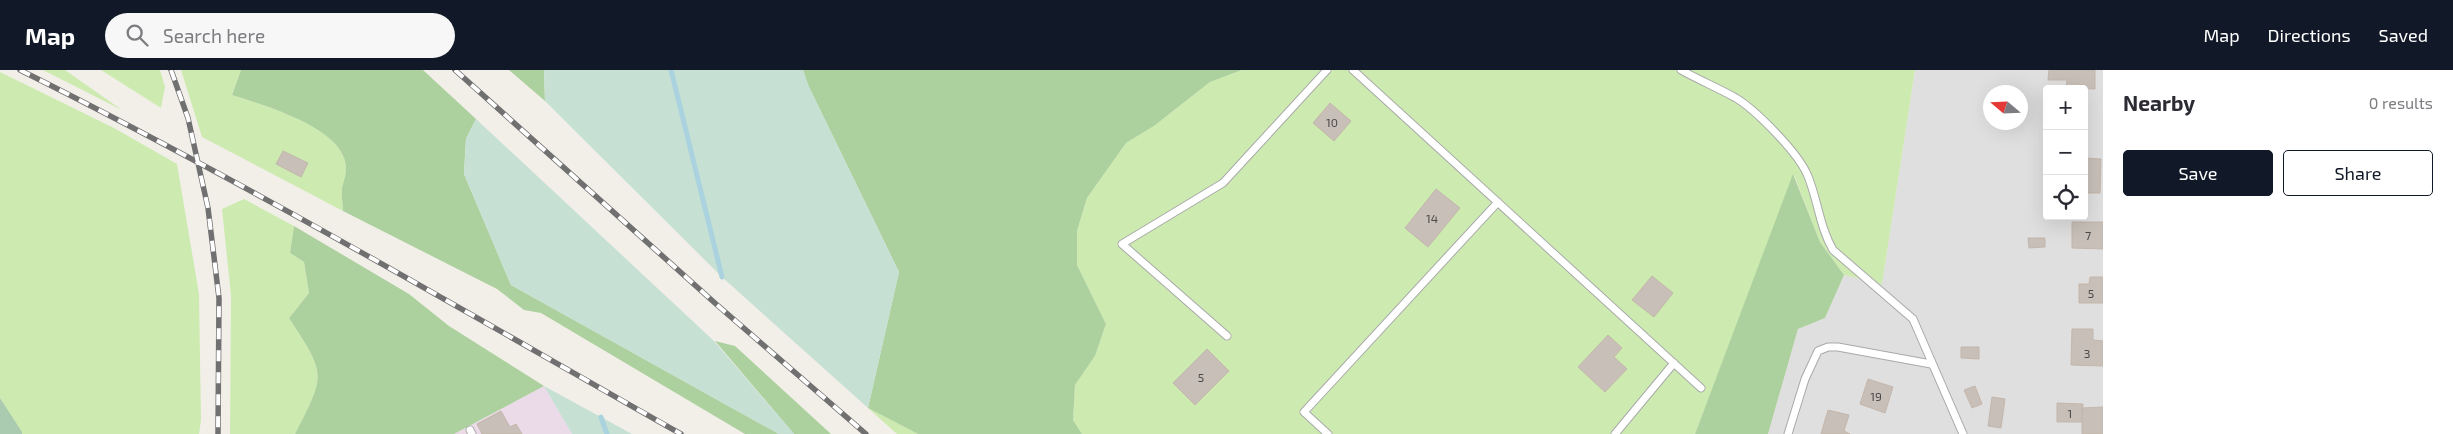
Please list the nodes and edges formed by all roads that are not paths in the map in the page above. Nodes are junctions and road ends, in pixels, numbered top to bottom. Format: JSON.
{"nodes":[{"id":1,"x":1327,"y":70,"type":"edge"},
{"id":2,"x":1354,"y":70,"type":"edge"},
{"id":3,"x":1681,"y":70,"type":"edge"},
{"id":4,"x":1498,"y":202,"type":"junction"},
{"id":5,"x":1227,"y":336,"type":"dead end"},
{"id":6,"x":1674,"y":363,"type":"junction"},
{"id":7,"x":1932,"y":364,"type":"junction"},
{"id":8,"x":1701,"y":388,"type":"dead end"},
{"id":9,"x":1328,"y":434,"type":"edge"},
{"id":10,"x":1615,"y":434,"type":"edge"},
{"id":11,"x":1788,"y":434,"type":"edge"},
{"id":12,"x":1963,"y":434,"type":"edge"}],
"edges":[{"from":1,"to":5,"type":"lane"},
{"from":2,"to":4,"type":"lane"},
{"from":3,"to":7,"type":"lane"},
{"from":4,"to":6,"type":"lane"},
{"from":4,"to":9,"type":"lane"},
{"from":6,"to":8,"type":"lane"},
{"from":6,"to":10,"type":"lane"},
{"from":7,"to":11,"type":"lane"},
{"from":7,"to":12,"type":"lane"}]}
